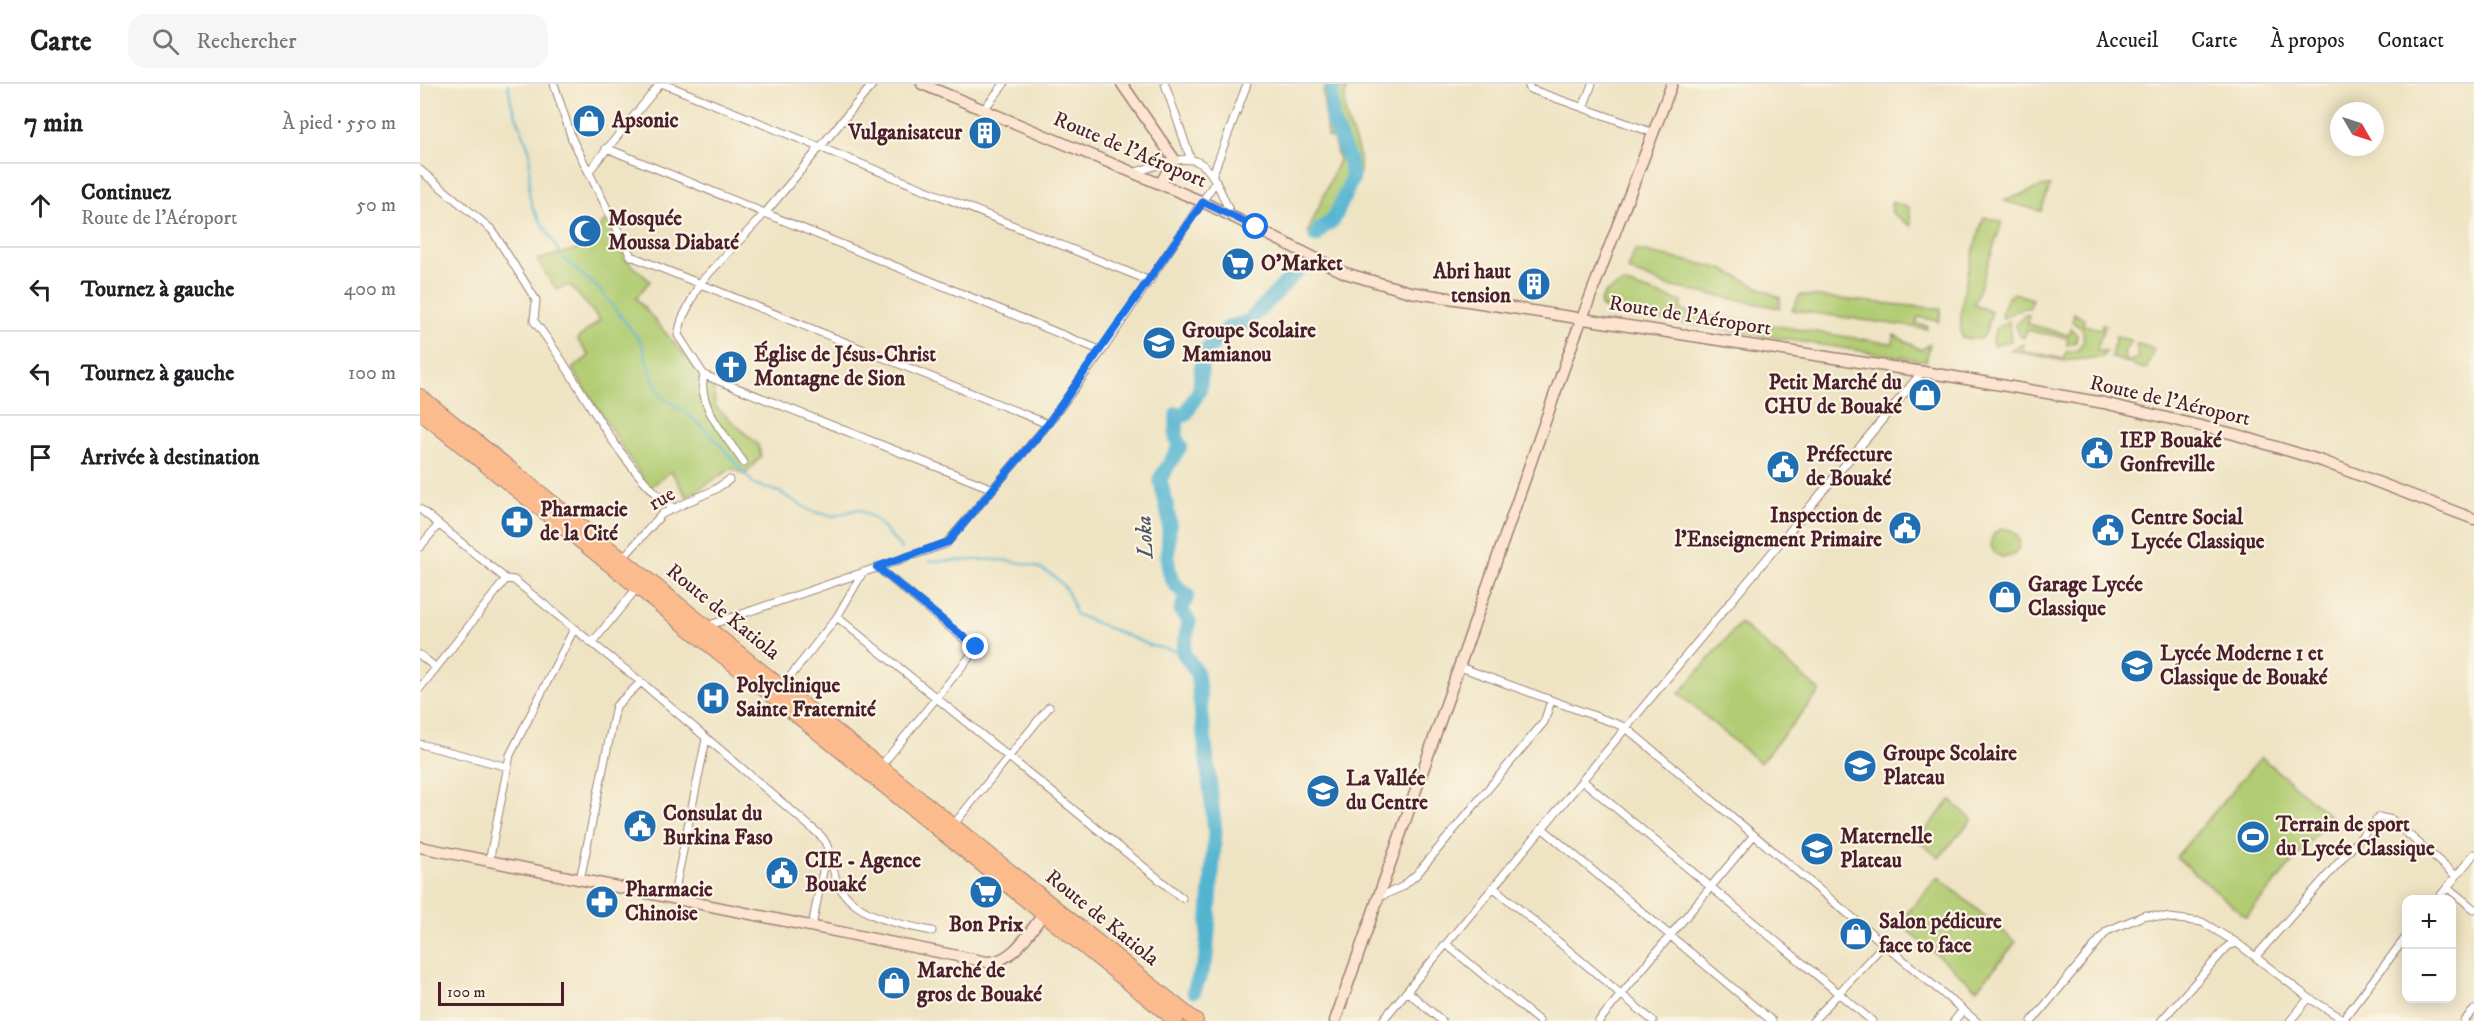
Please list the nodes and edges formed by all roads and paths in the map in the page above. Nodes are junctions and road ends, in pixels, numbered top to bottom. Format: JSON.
{"nodes":[{"id":1,"x":554,"y":84,"type":"edge"},
{"id":2,"x":660,"y":84,"type":"edge"},
{"id":3,"x":664,"y":84,"type":"edge"},
{"id":4,"x":873,"y":84,"type":"edge"},
{"id":5,"x":922,"y":84,"type":"edge"},
{"id":6,"x":1004,"y":84,"type":"edge"},
{"id":7,"x":1122,"y":84,"type":"edge"},
{"id":8,"x":1165,"y":84,"type":"edge"},
{"id":9,"x":1247,"y":84,"type":"edge"},
{"id":10,"x":1528,"y":84,"type":"edge"},
{"id":11,"x":1592,"y":84,"type":"edge"},
{"id":12,"x":1672,"y":84,"type":"edge"},
{"id":13,"x":1583,"y":108,"type":"junction"},
{"id":14,"x":984,"y":109,"type":"junction"},
{"id":15,"x":1654,"y":133,"type":"junction"},
{"id":16,"x":820,"y":145,"type":"junction"},
{"id":17,"x":606,"y":148,"type":"junction"},
{"id":18,"x":1174,"y":159,"type":"junction"},
{"id":19,"x":1191,"y":160,"type":"junction"},
{"id":20,"x":420,"y":170,"type":"edge"},
{"id":21,"x":589,"y":171,"type":"junction"},
{"id":22,"x":1136,"y":172,"type":"junction"},
{"id":23,"x":1215,"y":177,"type":"junction"},
{"id":24,"x":1161,"y":183,"type":"junction"},
{"id":25,"x":1203,"y":202,"type":"junction"},
{"id":26,"x":766,"y":212,"type":"junction"},
{"id":27,"x":1231,"y":215,"type":"junction"},
{"id":28,"x":1150,"y":281,"type":"junction"},
{"id":29,"x":700,"y":284,"type":"junction"},
{"id":30,"x":1582,"y":318,"type":"junction"},
{"id":31,"x":1102,"y":351,"type":"junction"},
{"id":32,"x":1922,"y":372,"type":"junction"},
{"id":33,"x":705,"y":375,"type":"junction"},
{"id":34,"x":420,"y":396,"type":"edge"},
{"id":35,"x":420,"y":412,"type":"edge"},
{"id":36,"x":1048,"y":424,"type":"junction"},
{"id":37,"x":744,"y":463,"type":"dead end"},
{"id":38,"x":729,"y":480,"type":"dead end"},
{"id":39,"x":993,"y":489,"type":"junction"},
{"id":40,"x":674,"y":508,"type":"junction"},
{"id":41,"x":420,"y":509,"type":"edge"},
{"id":42,"x":2474,"y":519,"type":"edge"},
{"id":43,"x":439,"y":524,"type":"junction"},
{"id":44,"x":420,"y":547,"type":"edge"},
{"id":45,"x":623,"y":558,"type":"junction"},
{"id":46,"x":877,"y":567,"type":"junction"},
{"id":47,"x":863,"y":572,"type":"junction"},
{"id":48,"x":506,"y":579,"type":"junction"},
{"id":49,"x":637,"y":588,"type":"junction"},
{"id":50,"x":837,"y":617,"type":"junction"},
{"id":51,"x":706,"y":626,"type":"junction"},
{"id":52,"x":574,"y":629,"type":"junction"},
{"id":53,"x":592,"y":643,"type":"junction"},
{"id":54,"x":420,"y":656,"type":"edge"},
{"id":55,"x":435,"y":668,"type":"junction"},
{"id":56,"x":1460,"y":668,"type":"junction"},
{"id":57,"x":641,"y":682,"type":"junction"},
{"id":58,"x":782,"y":687,"type":"junction"},
{"id":59,"x":420,"y":688,"type":"edge"},
{"id":60,"x":936,"y":698,"type":"junction"},
{"id":61,"x":1551,"y":701,"type":"junction"},
{"id":62,"x":1049,"y":707,"type":"dead end"},
{"id":63,"x":1625,"y":727,"type":"junction"},
{"id":64,"x":706,"y":739,"type":"junction"},
{"id":65,"x":420,"y":744,"type":"edge"},
{"id":66,"x":1009,"y":757,"type":"junction"},
{"id":67,"x":881,"y":766,"type":"junction"},
{"id":68,"x":508,"y":767,"type":"junction"},
{"id":69,"x":1582,"y":780,"type":"junction"},
{"id":70,"x":954,"y":824,"type":"junction"},
{"id":71,"x":1542,"y":828,"type":"junction"},
{"id":72,"x":1754,"y":835,"type":"junction"},
{"id":73,"x":420,"y":847,"type":"edge"},
{"id":74,"x":828,"y":849,"type":"junction"},
{"id":75,"x":2474,"y":854,"type":"edge"},
{"id":76,"x":489,"y":862,"type":"junction"},
{"id":77,"x":2456,"y":876,"type":"junction"},
{"id":78,"x":580,"y":880,"type":"junction"},
{"id":79,"x":1493,"y":887,"type":"junction"},
{"id":80,"x":1711,"y":887,"type":"junction"},
{"id":81,"x":2447,"y":887,"type":"junction"},
{"id":82,"x":2441,"y":895,"type":"edge"},
{"id":83,"x":1182,"y":898,"type":"dead end"},
{"id":84,"x":1377,"y":898,"type":"junction"},
{"id":85,"x":673,"y":899,"type":"junction"},
{"id":86,"x":1047,"y":909,"type":"junction"},
{"id":87,"x":2474,"y":909,"type":"edge"},
{"id":88,"x":812,"y":926,"type":"junction"},
{"id":89,"x":932,"y":931,"type":"dead end"},
{"id":90,"x":1670,"y":936,"type":"junction"},
{"id":91,"x":2402,"y":942,"type":"edge"},
{"id":92,"x":2236,"y":943,"type":"junction"},
{"id":93,"x":1446,"y":944,"type":"junction"},
{"id":94,"x":1884,"y":944,"type":"junction"},
{"id":95,"x":2257,"y":955,"type":"junction"},
{"id":96,"x":1407,"y":991,"type":"junction"},
{"id":97,"x":1839,"y":993,"type":"junction"},
{"id":98,"x":1621,"y":994,"type":"junction"},
{"id":99,"x":2309,"y":998,"type":"junction"},
{"id":100,"x":1963,"y":1010,"type":"junction"},
{"id":101,"x":2474,"y":1010,"type":"edge"},
{"id":102,"x":2344,"y":1020,"type":"edge"},
{"id":103,"x":1176,"y":1021,"type":"edge"},
{"id":104,"x":1196,"y":1021,"type":"edge"},
{"id":105,"x":1335,"y":1021,"type":"edge"},
{"id":106,"x":1382,"y":1021,"type":"edge"},
{"id":107,"x":1442,"y":1021,"type":"edge"},
{"id":108,"x":1539,"y":1021,"type":"edge"},
{"id":109,"x":1599,"y":1021,"type":"edge"},
{"id":110,"x":1653,"y":1021,"type":"edge"},
{"id":111,"x":1772,"y":1021,"type":"edge"},
{"id":112,"x":1813,"y":1021,"type":"edge"},
{"id":113,"x":1872,"y":1021,"type":"edge"},
{"id":114,"x":1954,"y":1021,"type":"edge"},
{"id":115,"x":1976,"y":1021,"type":"edge"},
{"id":116,"x":2032,"y":1021,"type":"edge"},
{"id":117,"x":2161,"y":1021,"type":"edge"},
{"id":118,"x":2289,"y":1021,"type":"edge"},
{"id":119,"x":2464,"y":1021,"type":"edge"}],
"edges":[{"from":1,"to":21,"type":"street"},
{"from":2,"to":17,"type":"street"},
{"from":3,"to":16,"type":"street"},
{"from":4,"to":16,"type":"street"},
{"from":5,"to":14,"type":"main road","name":"Route de l'Aéroport"},
{"from":6,"to":14,"type":"street"},
{"from":7,"to":18,"type":"main road"},
{"from":8,"to":19,"type":"street"},
{"from":9,"to":23,"type":"street"},
{"from":10,"to":13,"type":"street"},
{"from":11,"to":13,"type":"street"},
{"from":12,"to":15,"type":"main road"},
{"from":13,"to":15,"type":"street"},
{"from":14,"to":22,"type":"main road","name":"Route de l'Aéroport"},
{"from":15,"to":30,"type":"main road"},
{"from":16,"to":26,"type":"street"},
{"from":16,"to":28,"type":"street"},
{"from":17,"to":21,"type":"street"},
{"from":17,"to":26,"type":"street"},
{"from":18,"to":19,"type":"street"},
{"from":18,"to":22,"type":"street"},
{"from":18,"to":24,"type":"main road"},
{"from":19,"to":23,"type":"street"},
{"from":20,"to":40,"type":"street"},
{"from":21,"to":29,"type":"street"},
{"from":22,"to":24,"type":"main road","name":"Route de l'Aéroport"},
{"from":23,"to":25,"type":"street"},
{"from":23,"to":27,"type":"street"},
{"from":24,"to":25,"type":"main road","name":"Route de l'Aéroport"},
{"from":25,"to":27,"type":"main road","name":"Route de l'Aéroport"},
{"from":25,"to":28,"type":"street"},
{"from":26,"to":29,"type":"street"},
{"from":26,"to":31,"type":"street"},
{"from":27,"to":30,"type":"main road","name":"Route de l'Aéroport"},
{"from":28,"to":31,"type":"street"},
{"from":29,"to":33,"type":"street"},
{"from":29,"to":36,"type":"street"},
{"from":30,"to":32,"type":"main road","name":"Route de l'Aéroport"},
{"from":30,"to":56,"type":"main road"},
{"from":31,"to":36,"type":"street"},
{"from":32,"to":42,"type":"main road","name":"Route de l'Aéroport"},
{"from":32,"to":63,"type":"street"},
{"from":33,"to":37,"type":"street"},
{"from":33,"to":39,"type":"street"},
{"from":34,"to":45,"type":"highway","name":"Route de Katiola"},
{"from":35,"to":49,"type":"highway","name":"Route de Katiola"},
{"from":36,"to":39,"type":"street"},
{"from":38,"to":40,"type":"street","name":"rue"},
{"from":39,"to":46,"type":"street"},
{"from":40,"to":45,"type":"street","name":"rue"},
{"from":41,"to":43,"type":"street"},
{"from":43,"to":44,"type":"street"},
{"from":43,"to":48,"type":"street"},
{"from":45,"to":51,"type":"highway","name":"Route de Katiola"},
{"from":46,"to":47,"type":"street"},
{"from":46,"to":60,"type":"street"},
{"from":47,"to":50,"type":"street"},
{"from":47,"to":51,"type":"street"},
{"from":48,"to":52,"type":"street"},
{"from":48,"to":55,"type":"street"},
{"from":49,"to":53,"type":"street"},
{"from":49,"to":86,"type":"highway","name":"Route de Katiola"},
{"from":50,"to":58,"type":"street"},
{"from":50,"to":60,"type":"street"},
{"from":51,"to":58,"type":"highway","name":"Route de Katiola"},
{"from":52,"to":53,"type":"street"},
{"from":52,"to":68,"type":"street"},
{"from":53,"to":57,"type":"street"},
{"from":54,"to":55,"type":"street"},
{"from":55,"to":59,"type":"street"},
{"from":56,"to":61,"type":"street"},
{"from":56,"to":84,"type":"main road"},
{"from":57,"to":64,"type":"street"},
{"from":57,"to":78,"type":"street"},
{"from":58,"to":67,"type":"highway","name":"Route de Katiola"},
{"from":60,"to":66,"type":"street"},
{"from":60,"to":67,"type":"street"},
{"from":61,"to":63,"type":"street"},
{"from":61,"to":84,"type":"street"},
{"from":62,"to":66,"type":"street"},
{"from":63,"to":69,"type":"street"},
{"from":63,"to":72,"type":"street"},
{"from":64,"to":74,"type":"street"},
{"from":64,"to":85,"type":"street"},
{"from":65,"to":68,"type":"street"},
{"from":66,"to":70,"type":"street"},
{"from":66,"to":83,"type":"street"},
{"from":67,"to":70,"type":"highway","name":"Route de Katiola"},
{"from":68,"to":76,"type":"street"},
{"from":69,"to":71,"type":"street"},
{"from":69,"to":80,"type":"street"},
{"from":70,"to":86,"type":"highway","name":"Route de Katiola"},
{"from":71,"to":79,"type":"street"},
{"from":71,"to":90,"type":"street"},
{"from":72,"to":80,"type":"street"},
{"from":72,"to":94,"type":"street"},
{"from":73,"to":76,"type":"main road"},
{"from":74,"to":88,"type":"street"},
{"from":74,"to":89,"type":"street"},
{"from":75,"to":77,"type":"street"},
{"from":76,"to":78,"type":"main road"},
{"from":77,"to":81,"type":"street"},
{"from":77,"to":95,"type":"street"},
{"from":78,"to":85,"type":"main road"},
{"from":79,"to":93,"type":"street"},
{"from":79,"to":98,"type":"street"},
{"from":80,"to":90,"type":"street"},
{"from":80,"to":97,"type":"street"},
{"from":81,"to":82,"type":"street"},
{"from":81,"to":87,"type":"street"},
{"from":84,"to":105,"type":"main road"},
{"from":85,"to":88,"type":"main road"},
{"from":86,"to":88,"type":"main road"},
{"from":86,"to":103,"type":"highway","name":"Route de Katiola"},
{"from":86,"to":104,"type":"highway","name":"Route de Katiola"},
{"from":90,"to":98,"type":"street"},
{"from":90,"to":111,"type":"street"},
{"from":91,"to":102,"type":"street"},
{"from":92,"to":95,"type":"street"},
{"from":92,"to":116,"type":"street"},
{"from":92,"to":117,"type":"street"},
{"from":93,"to":96,"type":"street"},
{"from":93,"to":108,"type":"street"},
{"from":94,"to":97,"type":"street"},
{"from":94,"to":100,"type":"street"},
{"from":95,"to":99,"type":"street"},
{"from":96,"to":106,"type":"street"},
{"from":96,"to":107,"type":"street"},
{"from":97,"to":112,"type":"street"},
{"from":97,"to":113,"type":"street"},
{"from":98,"to":109,"type":"street"},
{"from":98,"to":110,"type":"street"},
{"from":99,"to":102,"type":"street"},
{"from":99,"to":118,"type":"street"},
{"from":100,"to":114,"type":"street"},
{"from":100,"to":115,"type":"street"},
{"from":101,"to":119,"type":"street"}]}
